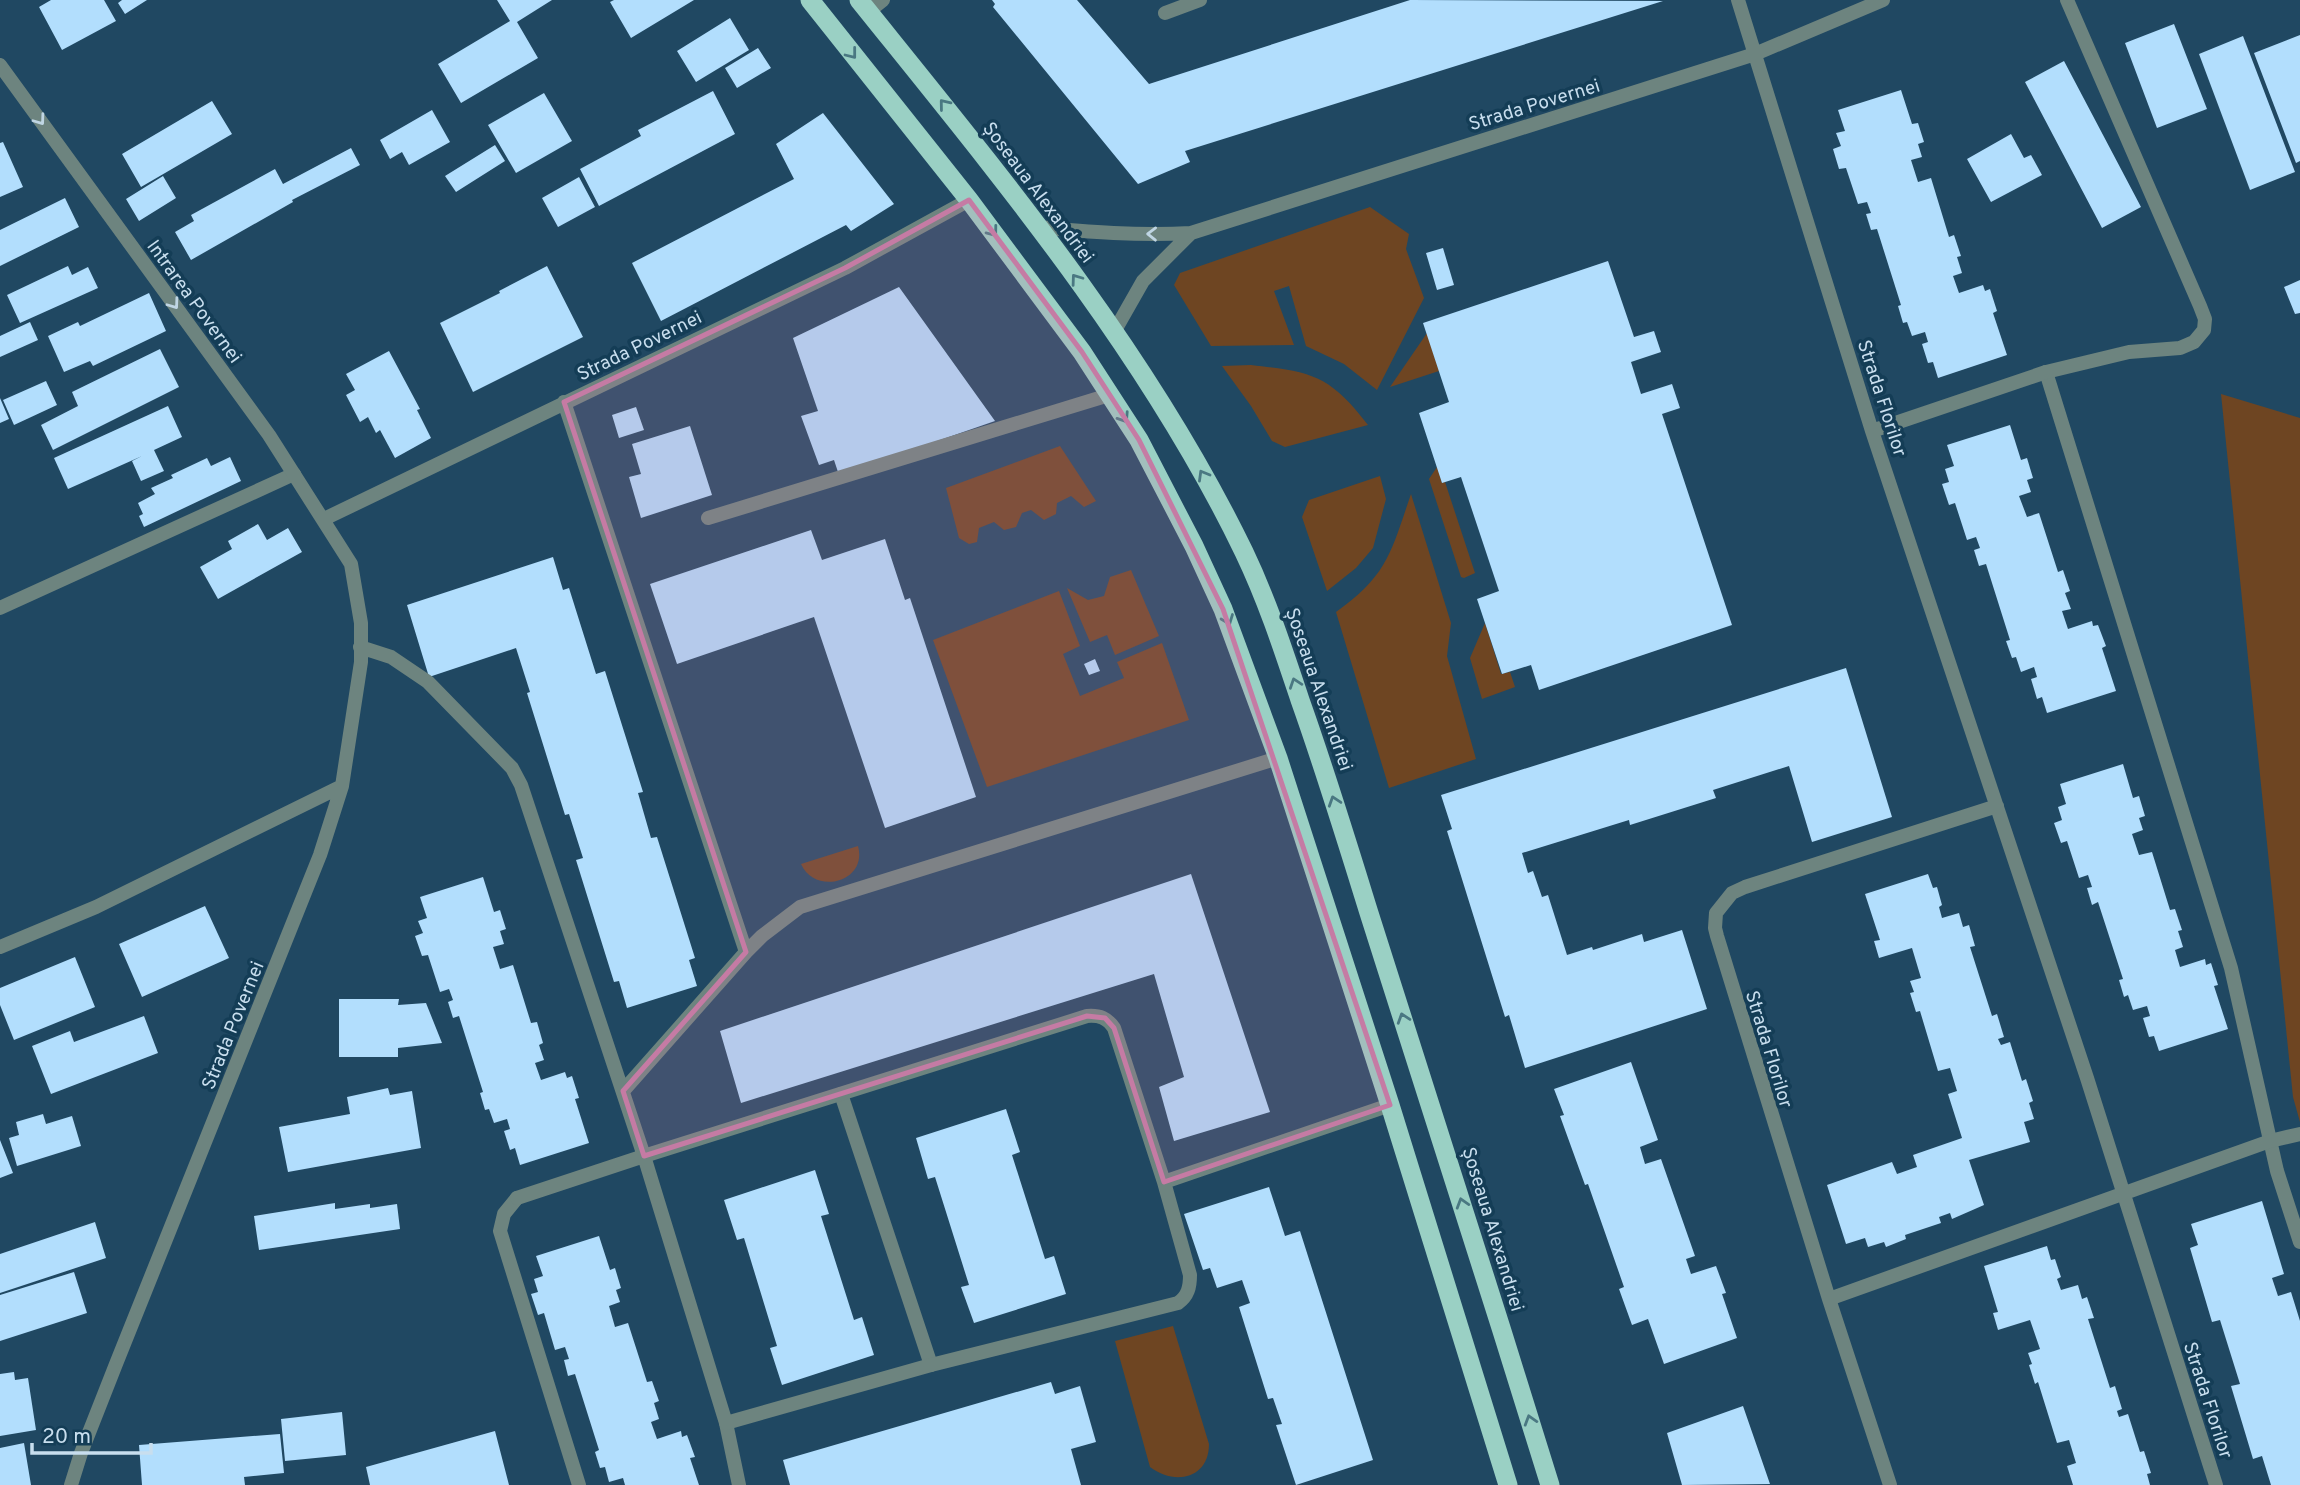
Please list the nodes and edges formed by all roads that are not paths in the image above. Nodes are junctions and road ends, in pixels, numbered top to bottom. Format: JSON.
{"nodes":[{"id":1,"x":810,"y":0,"type":"edge"},
{"id":2,"x":1200,"y":0,"type":"edge"},
{"id":3,"x":1738,"y":0,"type":"edge"},
{"id":4,"x":1884,"y":0,"type":"edge"},
{"id":5,"x":2067,"y":0,"type":"edge"},
{"id":6,"x":870,"y":4,"type":"edge"},
{"id":7,"x":1165,"y":13,"type":"dead end"},
{"id":8,"x":1755,"y":54,"type":"junction"},
{"id":9,"x":0,"y":65,"type":"edge"},
{"id":10,"x":969,"y":200,"type":"junction"},
{"id":11,"x":1037,"y":227,"type":"junction"},
{"id":12,"x":1191,"y":233,"type":"junction"},
{"id":13,"x":1114,"y":332,"type":"junction"},
{"id":14,"x":2046,"y":372,"type":"junction"},
{"id":15,"x":1109,"y":394,"type":"junction"},
{"id":16,"x":564,"y":402,"type":"junction"},
{"id":17,"x":1872,"y":431,"type":"junction"},
{"id":18,"x":294,"y":474,"type":"junction"},
{"id":19,"x":708,"y":518,"type":"dead end"},
{"id":20,"x":324,"y":520,"type":"junction"},
{"id":21,"x":351,"y":564,"type":"joint"},
{"id":22,"x":0,"y":608,"type":"edge"},
{"id":23,"x":360,"y":647,"type":"junction"},
{"id":24,"x":1278,"y":758,"type":"junction"},
{"id":25,"x":342,"y":786,"type":"junction"},
{"id":26,"x":1997,"y":806,"type":"junction"},
{"id":27,"x":0,"y":947,"type":"edge"},
{"id":28,"x":746,"y":952,"type":"junction"},
{"id":29,"x":623,"y":1091,"type":"junction"},
{"id":30,"x":841,"y":1094,"type":"junction"},
{"id":31,"x":1390,"y":1105,"type":"junction"},
{"id":32,"x":2300,"y":1134,"type":"edge"},
{"id":33,"x":2270,"y":1141,"type":"junction"},
{"id":34,"x":643,"y":1156,"type":"junction"},
{"id":35,"x":1164,"y":1182,"type":"junction"},
{"id":36,"x":2123,"y":1193,"type":"junction"},
{"id":37,"x":2300,"y":1242,"type":"edge"},
{"id":38,"x":1829,"y":1299,"type":"junction"},
{"id":39,"x":931,"y":1365,"type":"junction"},
{"id":40,"x":726,"y":1423,"type":"junction"},
{"id":41,"x":71,"y":1485,"type":"edge"},
{"id":42,"x":579,"y":1485,"type":"edge"},
{"id":43,"x":739,"y":1485,"type":"edge"},
{"id":44,"x":1508,"y":1485,"type":"edge"},
{"id":45,"x":1550,"y":1485,"type":"edge"},
{"id":46,"x":1890,"y":1485,"type":"edge"},
{"id":47,"x":2216,"y":1485,"type":"edge"}],
"edges":[{"from":1,"to":10,"type":"highway","one_way":true},
{"from":2,"to":7,"type":"street"},
{"from":3,"to":8,"type":"street","name":"Strada Florilor"},
{"from":4,"to":8,"type":"street","name":"Strada Povernei"},
{"from":5,"to":14,"type":"street"},
{"from":11,"to":6,"type":"highway","name":"Șoseaua Alexandriei","one_way":true},
{"from":8,"to":12,"type":"street","name":"Strada Povernei"},
{"from":8,"to":17,"type":"street","name":"Strada Florilor"},
{"from":9,"to":18,"type":"street","name":"Intrarea Povernei","one_way":true},
{"from":10,"to":15,"type":"highway","one_way":true},
{"from":10,"to":16,"type":"street","name":"Strada Povernei"},
{"from":12,"to":11,"type":"street","one_way":true},
{"from":13,"to":11,"type":"highway","name":"Șoseaua Alexandriei","one_way":true},
{"from":12,"to":13,"type":"street"},
{"from":45,"to":13,"type":"highway","name":"Șoseaua Alexandriei","one_way":true},
{"from":14,"to":17,"type":"street"},
{"from":14,"to":33,"type":"street"},
{"from":15,"to":19,"type":"street"},
{"from":15,"to":24,"type":"highway","one_way":true},
{"from":16,"to":20,"type":"street","name":"Strada Povernei"},
{"from":16,"to":28,"type":"street"},
{"from":17,"to":26,"type":"street","name":"Strada Florilor"},
{"from":18,"to":20,"type":"street","name":"Intrarea Povernei"},
{"from":18,"to":22,"type":"street"},
{"from":20,"to":21,"type":"street","name":"Intrarea Povernei"},
{"from":21,"to":23,"type":"street","name":"Strada Povernei"},
{"from":23,"to":25,"type":"street","name":"Strada Povernei"},
{"from":23,"to":29,"type":"street"},
{"from":24,"to":28,"type":"street"},
{"from":24,"to":31,"type":"highway"},
{"from":25,"to":27,"type":"street"},
{"from":25,"to":41,"type":"street","name":"Strada Povernei"},
{"from":26,"to":36,"type":"street","name":"Strada Florilor"},
{"from":26,"to":38,"type":"street","name":"Strada Florilor"},
{"from":28,"to":29,"type":"street"},
{"from":29,"to":34,"type":"street"},
{"from":30,"to":34,"type":"street"},
{"from":30,"to":35,"type":"street"},
{"from":30,"to":39,"type":"street"},
{"from":31,"to":35,"type":"street"},
{"from":31,"to":44,"type":"highway"},
{"from":32,"to":33,"type":"street"},
{"from":33,"to":36,"type":"street"},
{"from":33,"to":37,"type":"street"},
{"from":34,"to":40,"type":"street"},
{"from":34,"to":42,"type":"street"},
{"from":35,"to":39,"type":"street"},
{"from":36,"to":38,"type":"street"},
{"from":36,"to":47,"type":"street","name":"Strada Florilor"},
{"from":38,"to":46,"type":"street","name":"Strada Florilor"},
{"from":39,"to":40,"type":"street"},
{"from":40,"to":43,"type":"street"}]}
